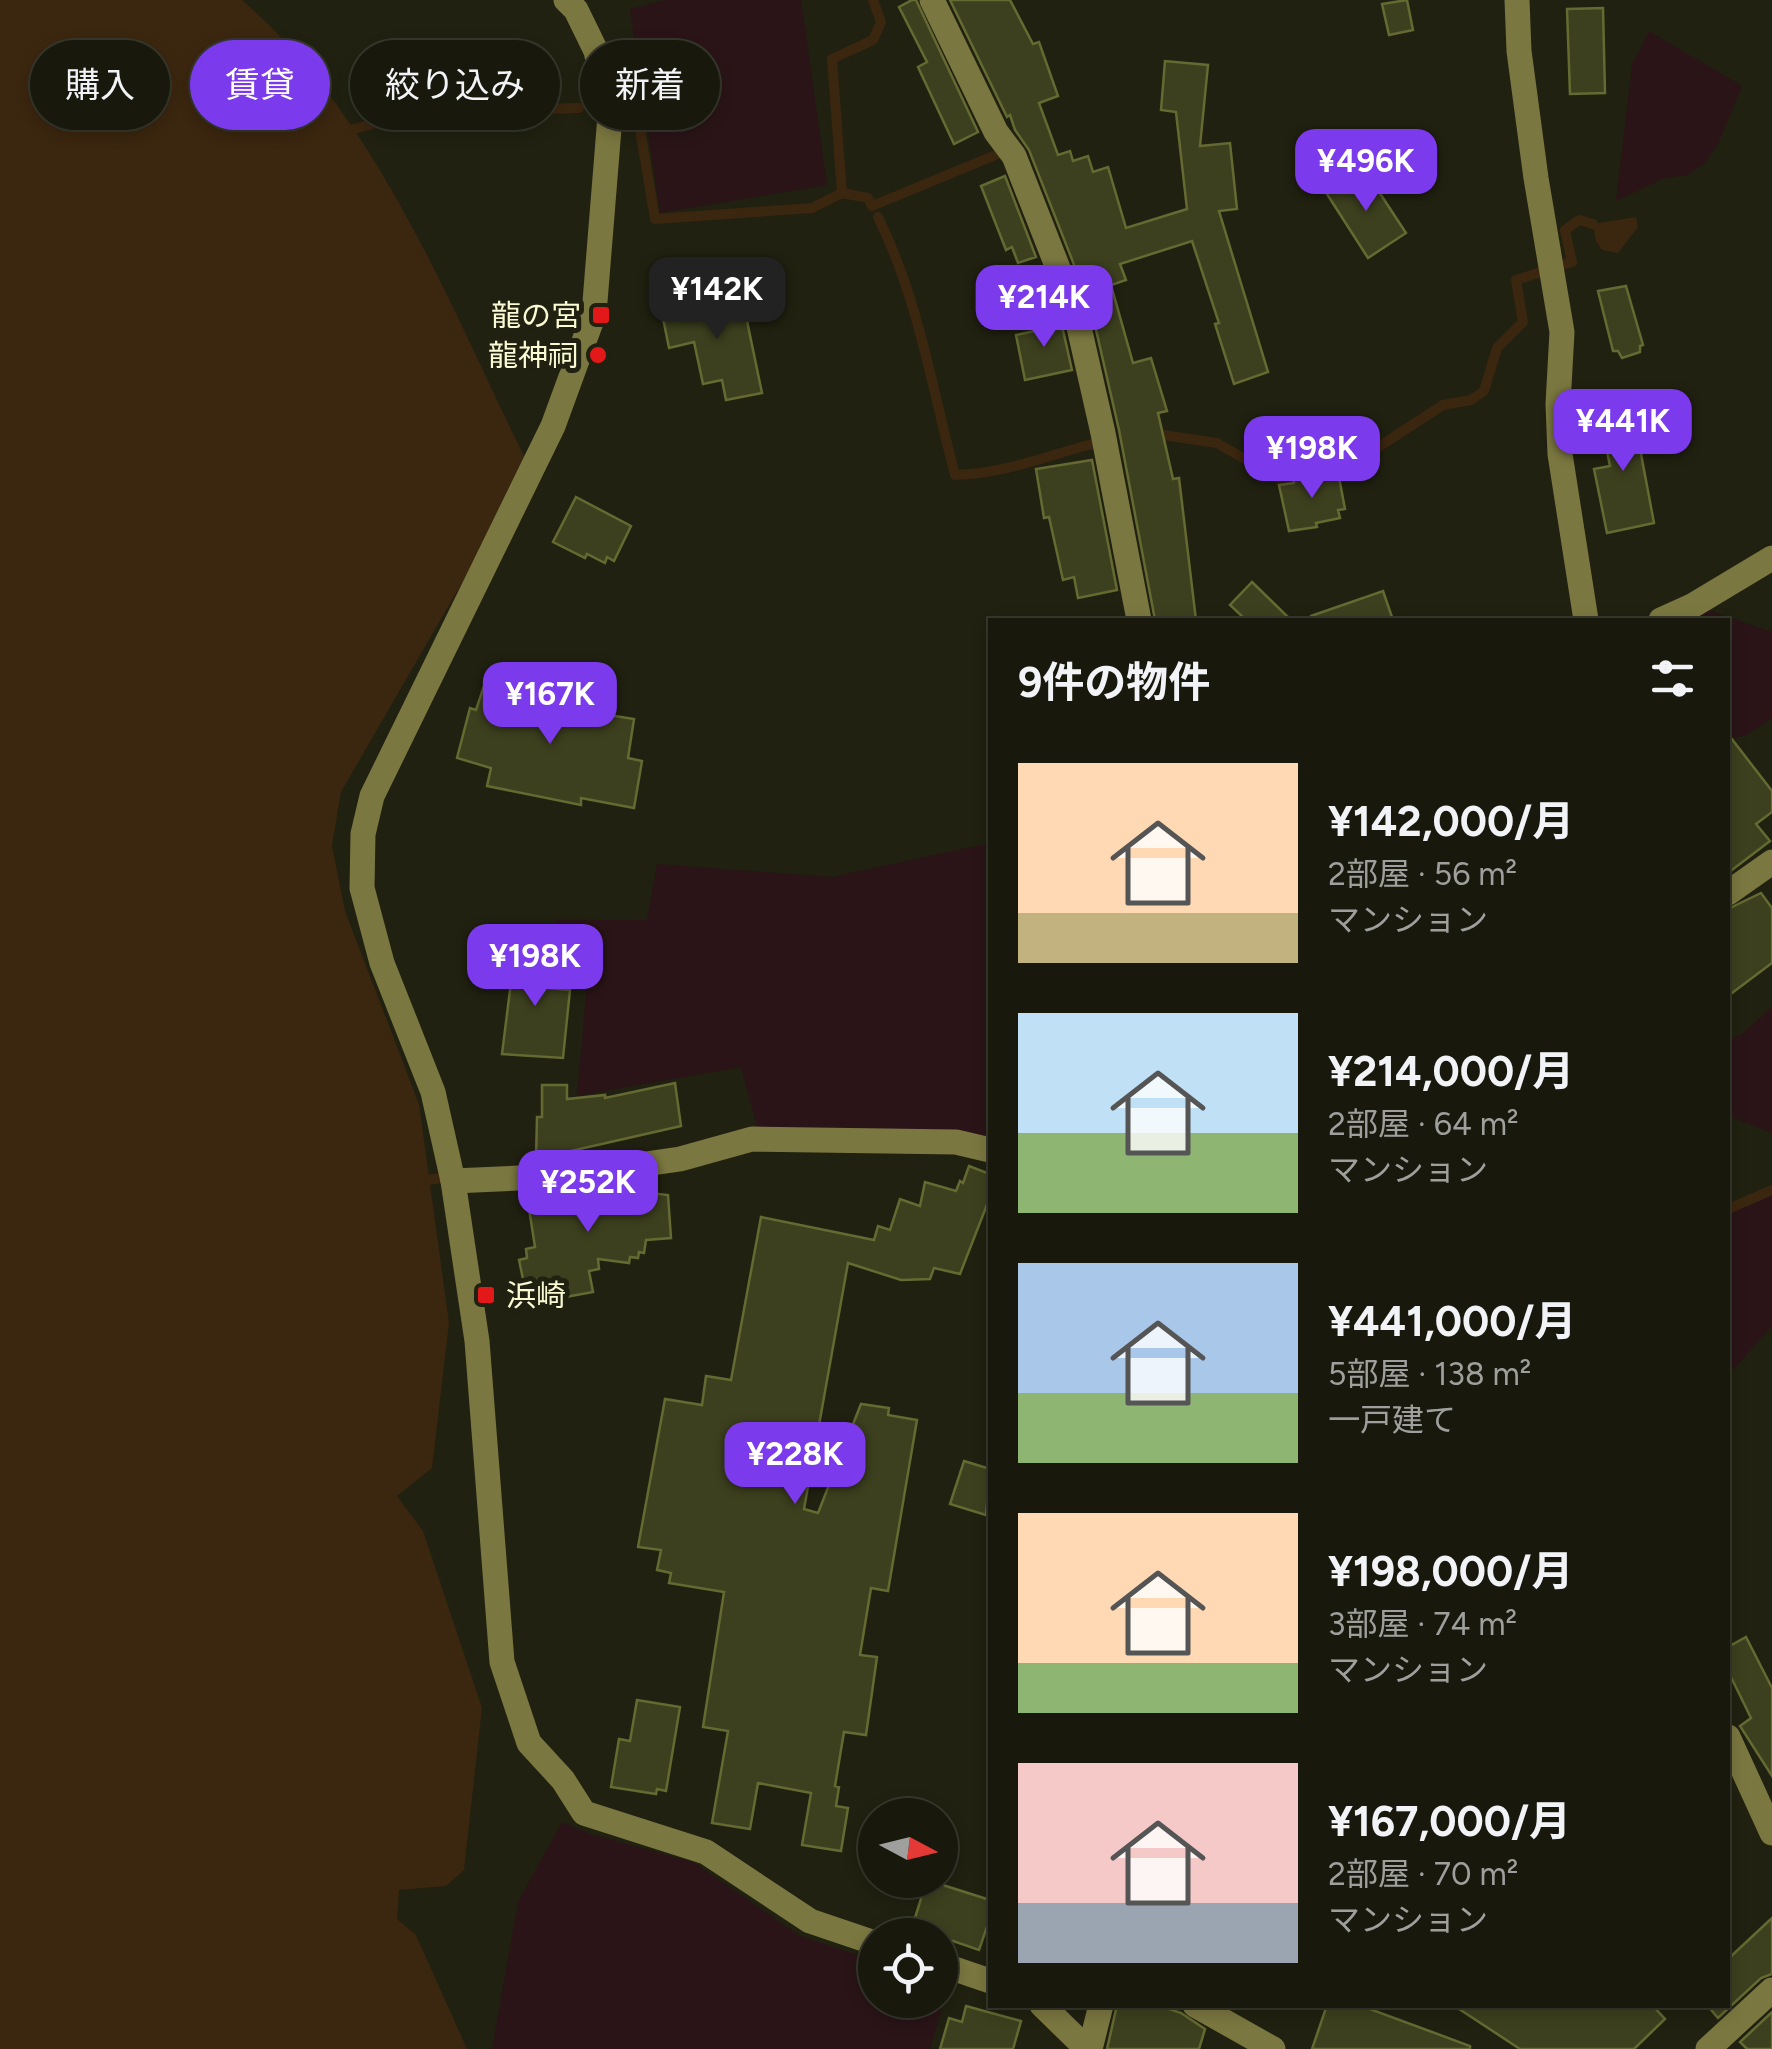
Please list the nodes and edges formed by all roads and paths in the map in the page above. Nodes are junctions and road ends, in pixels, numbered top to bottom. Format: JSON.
{"nodes":[{"id":1,"x":932,"y":0,"type":"edge"},
{"id":2,"x":1517,"y":0,"type":"edge"},
{"id":3,"x":577,"y":3,"type":"edge"},
{"id":4,"x":1772,"y":558,"type":"edge"},
{"id":5,"x":1140,"y":618,"type":"edge"},
{"id":6,"x":1586,"y":618,"type":"edge"},
{"id":7,"x":1665,"y":618,"type":"edge"},
{"id":8,"x":1772,"y":862,"type":"edge"},
{"id":9,"x":1730,"y":893,"type":"edge"},
{"id":10,"x":988,"y":1150,"type":"edge"},
{"id":11,"x":453,"y":1181,"type":"junction"},
{"id":12,"x":1730,"y":1741,"type":"edge"},
{"id":13,"x":1772,"y":1833,"type":"edge"},
{"id":14,"x":858,"y":1937,"type":"edge"},
{"id":15,"x":958,"y":1970,"type":"edge"},
{"id":16,"x":988,"y":1980,"type":"edge"},
{"id":17,"x":1772,"y":1990,"type":"edge"},
{"id":18,"x":1045,"y":2008,"type":"edge"},
{"id":19,"x":1099,"y":2008,"type":"edge"},
{"id":20,"x":1200,"y":2008,"type":"edge"},
{"id":21,"x":1088,"y":2049,"type":"edge"},
{"id":22,"x":1273,"y":2049,"type":"edge"},
{"id":23,"x":1708,"y":2049,"type":"edge"}],
"edges":[{"from":1,"to":5,"type":"street"},
{"from":2,"to":6,"type":"street"},
{"from":3,"to":11,"type":"street"},
{"from":4,"to":7,"type":"street"},
{"from":8,"to":9,"type":"street"},
{"from":10,"to":11,"type":"street"},
{"from":11,"to":14,"type":"street"},
{"from":12,"to":13,"type":"street"},
{"from":15,"to":16,"type":"street"},
{"from":17,"to":23,"type":"street"},
{"from":18,"to":21,"type":"street"},
{"from":19,"to":21,"type":"street"},
{"from":20,"to":22,"type":"street"}]}
